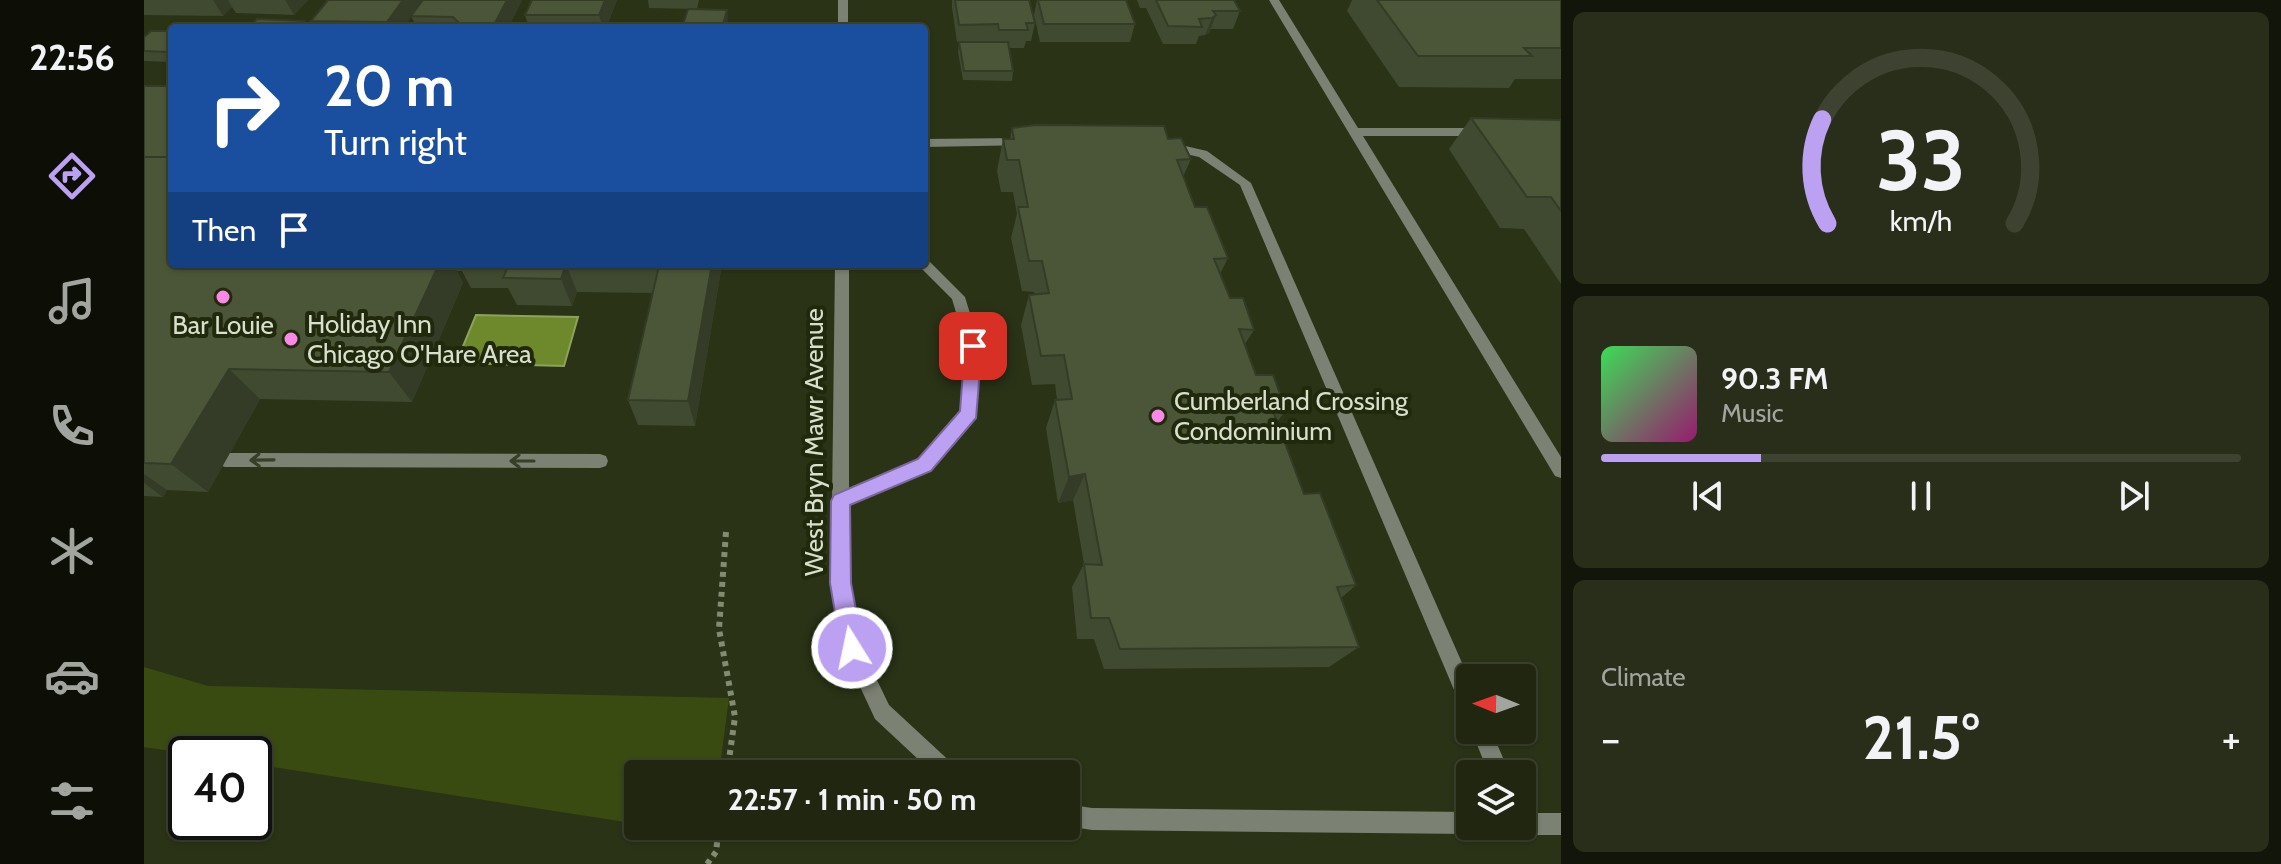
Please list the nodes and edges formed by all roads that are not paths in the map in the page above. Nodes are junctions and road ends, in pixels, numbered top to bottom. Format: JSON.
{"nodes":[{"id":1,"x":843,"y":0,"type":"edge"},
{"id":2,"x":1274,"y":0,"type":"edge"},
{"id":3,"x":843,"y":24,"type":"edge"},
{"id":4,"x":1354,"y":132,"type":"junction"},
{"id":5,"x":1497,"y":132,"type":"edge"},
{"id":6,"x":1147,"y":141,"type":"edge"},
{"id":7,"x":1036,"y":142,"type":"edge"},
{"id":8,"x":928,"y":143,"type":"edge"},
{"id":9,"x":842,"y":268,"type":"edge"},
{"id":10,"x":928,"y":268,"type":"edge"},
{"id":11,"x":225,"y":460,"type":"dead end"},
{"id":12,"x":600,"y":461,"type":"dead end"},
{"id":13,"x":1561,"y":471,"type":"edge"},
{"id":14,"x":841,"y":501,"type":"junction"},
{"id":15,"x":1456,"y":672,"type":"edge"},
{"id":16,"x":934,"y":760,"type":"edge"},
{"id":17,"x":1080,"y":817,"type":"edge"},
{"id":18,"x":1456,"y":823,"type":"edge"},
{"id":19,"x":1536,"y":824,"type":"edge"},
{"id":20,"x":1561,"y":824,"type":"edge"}],
"edges":[{"from":1,"to":3,"type":"street"},
{"from":2,"to":4,"type":"street"},
{"from":4,"to":5,"type":"street"},
{"from":4,"to":13,"type":"street"},
{"from":6,"to":15,"type":"street"},
{"from":7,"to":8,"type":"street"},
{"from":9,"to":14,"type":"street","name":"West Bryn Mawr Avenue"},
{"from":10,"to":14,"type":"street"},
{"from":12,"to":11,"type":"street","one_way":true},
{"from":14,"to":16,"type":"street","name":"West Bryn Mawr Avenue"},
{"from":17,"to":18,"type":"street"},
{"from":19,"to":20,"type":"street"}]}
